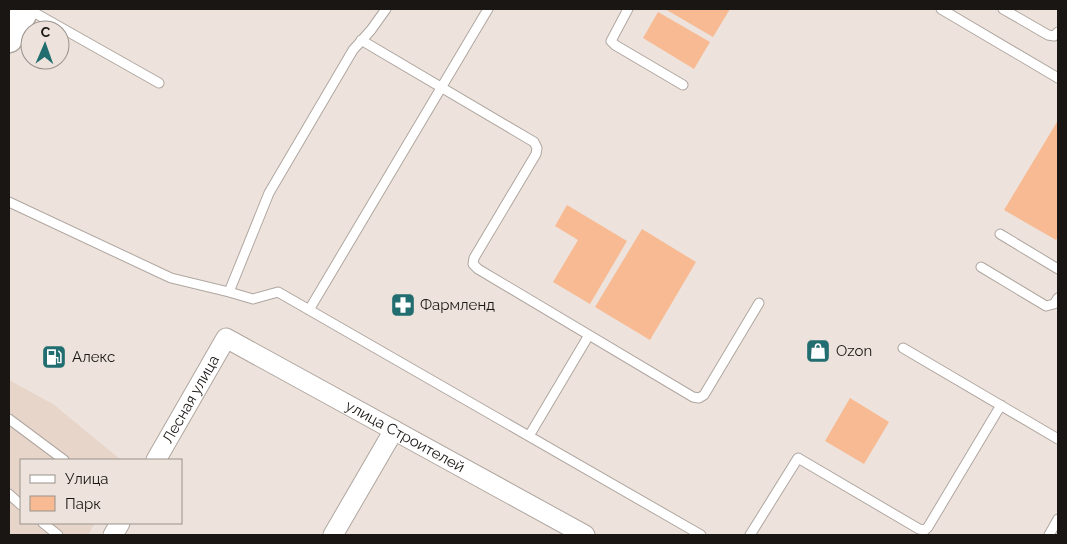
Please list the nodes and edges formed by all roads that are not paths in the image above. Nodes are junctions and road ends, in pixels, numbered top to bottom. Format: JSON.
{"nodes":[{"id":1,"x":27,"y":9,"type":"edge"},
{"id":2,"x":386,"y":9,"type":"edge"},
{"id":3,"x":488,"y":9,"type":"edge"},
{"id":4,"x":628,"y":9,"type":"edge"},
{"id":5,"x":941,"y":9,"type":"edge"},
{"id":6,"x":1003,"y":9,"type":"edge"},
{"id":7,"x":1058,"y":32,"type":"edge"},
{"id":8,"x":9,"y":37,"type":"edge"},
{"id":9,"x":361,"y":40,"type":"junction"},
{"id":10,"x":1058,"y":78,"type":"edge"},
{"id":11,"x":159,"y":83,"type":"dead end"},
{"id":12,"x":683,"y":86,"type":"dead end"},
{"id":13,"x":441,"y":88,"type":"junction"},
{"id":14,"x":9,"y":202,"type":"edge"},
{"id":15,"x":1000,"y":234,"type":"dead end"},
{"id":16,"x":981,"y":268,"type":"dead end"},
{"id":17,"x":1058,"y":269,"type":"edge"},
{"id":18,"x":229,"y":292,"type":"junction"},
{"id":19,"x":1058,"y":298,"type":"edge"},
{"id":20,"x":759,"y":303,"type":"dead end"},
{"id":21,"x":309,"y":310,"type":"junction"},
{"id":22,"x":589,"y":335,"type":"junction"},
{"id":23,"x":226,"y":338,"type":"joint"},
{"id":24,"x":903,"y":348,"type":"dead end"},
{"id":25,"x":1001,"y":405,"type":"junction"},
{"id":26,"x":9,"y":418,"type":"edge"},
{"id":27,"x":394,"y":430,"type":"junction"},
{"id":28,"x":529,"y":436,"type":"junction"},
{"id":29,"x":1058,"y":439,"type":"edge"},
{"id":30,"x":63,"y":459,"type":"edge"},
{"id":31,"x":157,"y":459,"type":"edge"},
{"id":32,"x":9,"y":494,"type":"edge"},
{"id":33,"x":20,"y":504,"type":"edge"},
{"id":34,"x":1058,"y":519,"type":"edge"},
{"id":35,"x":44,"y":524,"type":"edge"},
{"id":36,"x":119,"y":524,"type":"edge"},
{"id":37,"x":58,"y":535,"type":"edge"},
{"id":38,"x":113,"y":535,"type":"edge"},
{"id":39,"x":333,"y":535,"type":"edge"},
{"id":40,"x":585,"y":535,"type":"edge"},
{"id":41,"x":701,"y":535,"type":"edge"},
{"id":42,"x":750,"y":535,"type":"edge"},
{"id":43,"x":1049,"y":535,"type":"edge"}],
"edges":[{"from":1,"to":8,"type":"main road"},
{"from":1,"to":11,"type":"lane"},
{"from":2,"to":9,"type":"lane"},
{"from":3,"to":13,"type":"lane"},
{"from":4,"to":12,"type":"lane"},
{"from":5,"to":10,"type":"lane"},
{"from":6,"to":7,"type":"lane"},
{"from":9,"to":13,"type":"lane"},
{"from":9,"to":18,"type":"lane"},
{"from":13,"to":21,"type":"lane"},
{"from":13,"to":22,"type":"lane"},
{"from":14,"to":18,"type":"lane"},
{"from":15,"to":17,"type":"lane"},
{"from":16,"to":19,"type":"lane"},
{"from":18,"to":21,"type":"lane"},
{"from":20,"to":22,"type":"lane"},
{"from":21,"to":28,"type":"lane"},
{"from":22,"to":28,"type":"lane"},
{"from":23,"to":27,"type":"street","name":"улица Строителей"},
{"from":23,"to":31,"type":"street","name":"Лесная улица"},
{"from":24,"to":25,"type":"lane"},
{"from":25,"to":29,"type":"lane"},
{"from":25,"to":42,"type":"lane"},
{"from":26,"to":30,"type":"lane"},
{"from":27,"to":39,"type":"street"},
{"from":27,"to":40,"type":"street","name":"улица Строителей"},
{"from":28,"to":41,"type":"lane"},
{"from":32,"to":33,"type":"lane"},
{"from":34,"to":43,"type":"lane"},
{"from":35,"to":37,"type":"lane"},
{"from":36,"to":38,"type":"street"}]}
